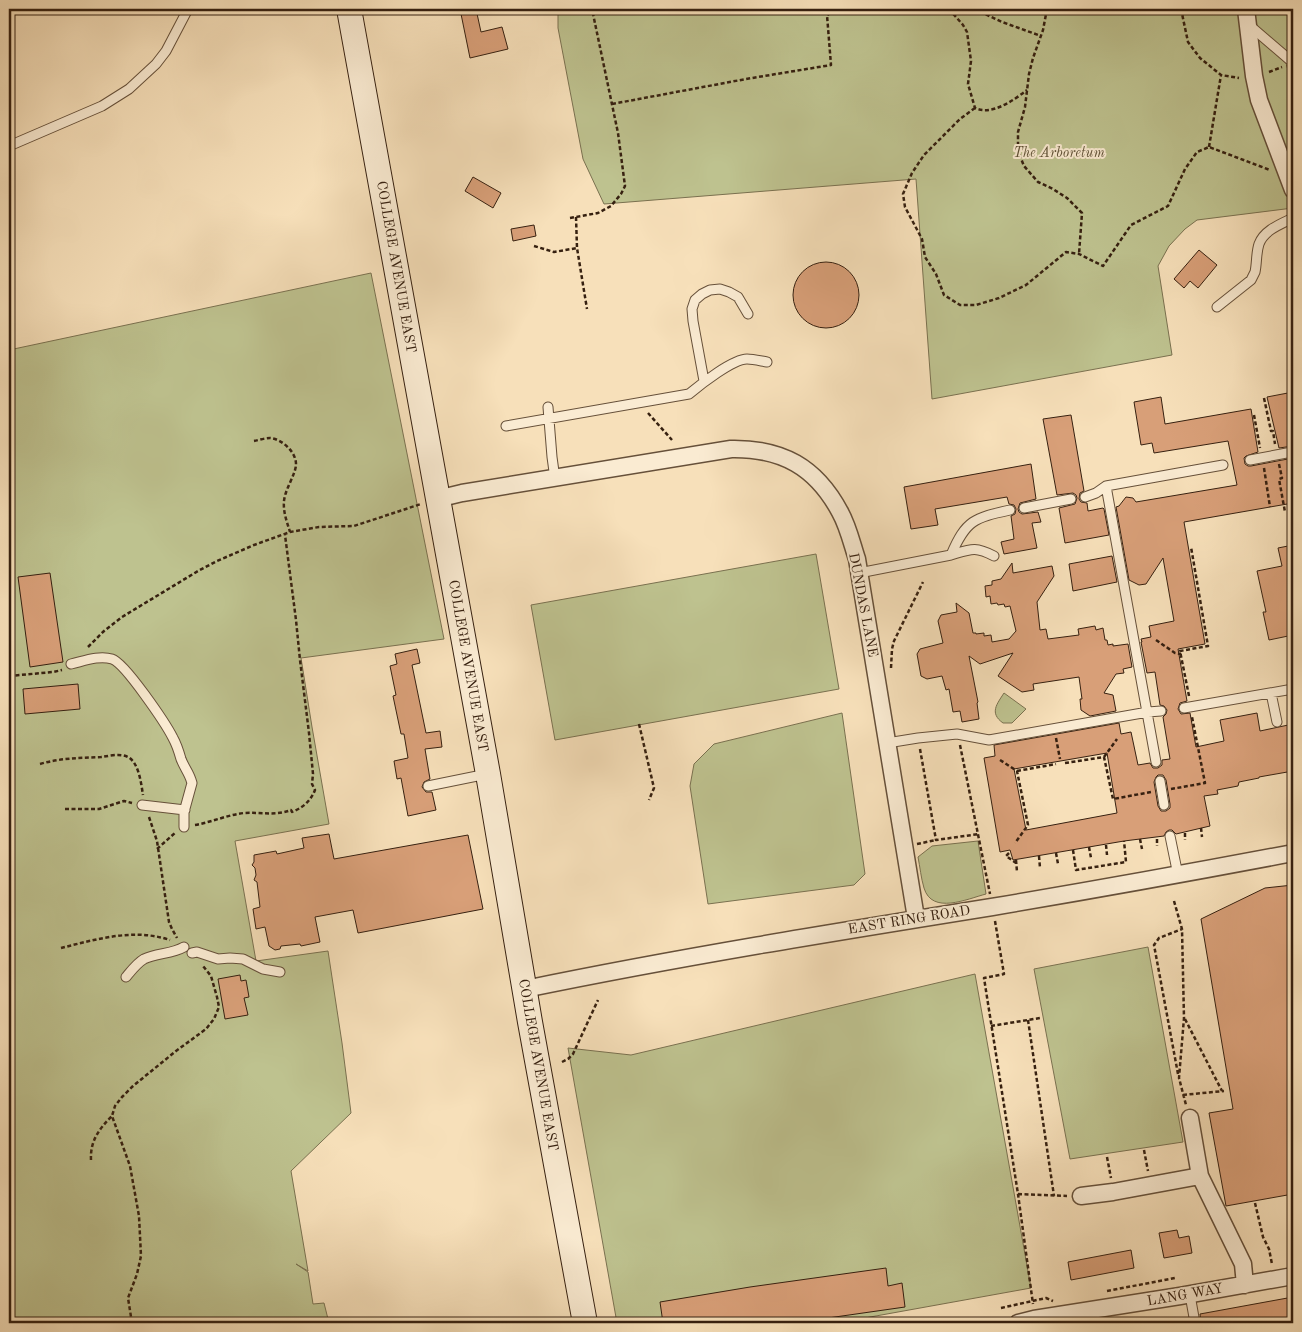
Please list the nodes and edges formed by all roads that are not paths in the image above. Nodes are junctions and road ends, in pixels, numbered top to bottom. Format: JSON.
{"nodes":[{"id":1,"x":188,"y":9,"type":"edge"},
{"id":2,"x":349,"y":9,"type":"edge"},
{"id":3,"x":1247,"y":16,"type":"edge"},
{"id":4,"x":1292,"y":67,"type":"edge"},
{"id":5,"x":9,"y":146,"type":"edge"},
{"id":6,"x":1291,"y":183,"type":"edge"},
{"id":7,"x":1293,"y":218,"type":"edge"},
{"id":8,"x":1217,"y":306,"type":"dead end"},
{"id":9,"x":748,"y":314,"type":"dead end"},
{"id":10,"x":767,"y":362,"type":"dead end"},
{"id":11,"x":704,"y":381,"type":"junction"},
{"id":12,"x":548,"y":407,"type":"dead end"},
{"id":13,"x":549,"y":418,"type":"junction"},
{"id":14,"x":506,"y":426,"type":"dead end"},
{"id":15,"x":1292,"y":452,"type":"dead end"},
{"id":16,"x":1250,"y":460,"type":"dead end"},
{"id":17,"x":1223,"y":465,"type":"dead end"},
{"id":18,"x":556,"y":479,"type":"junction"},
{"id":19,"x":1106,"y":486,"type":"junction"},
{"id":20,"x":1085,"y":497,"type":"dead end"},
{"id":21,"x":437,"y":499,"type":"junction"},
{"id":22,"x":1071,"y":499,"type":"dead end"},
{"id":23,"x":1024,"y":508,"type":"dead end"},
{"id":24,"x":1010,"y":510,"type":"dead end"},
{"id":25,"x":951,"y":554,"type":"junction"},
{"id":26,"x":994,"y":556,"type":"dead end"},
{"id":27,"x":859,"y":573,"type":"junction"},
{"id":28,"x":71,"y":664,"type":"road end"},
{"id":29,"x":1293,"y":689,"type":"edge"},
{"id":30,"x":1272,"y":693,"type":"junction"},
{"id":31,"x":1184,"y":708,"type":"dead end"},
{"id":32,"x":1161,"y":710,"type":"dead end"},
{"id":33,"x":1148,"y":712,"type":"junction"},
{"id":34,"x":1277,"y":722,"type":"dead end"},
{"id":35,"x":887,"y":743,"type":"junction"},
{"id":36,"x":1156,"y":762,"type":"dead end"},
{"id":37,"x":488,"y":774,"type":"junction"},
{"id":38,"x":1160,"y":781,"type":"dead end"},
{"id":39,"x":428,"y":786,"type":"dead end"},
{"id":40,"x":144,"y":805,"type":"road end"},
{"id":41,"x":1164,"y":805,"type":"dead end"},
{"id":42,"x":185,"y":810,"type":"junction"},
{"id":43,"x":184,"y":827,"type":"road end"},
{"id":44,"x":1170,"y":836,"type":"dead end"},
{"id":45,"x":1293,"y":854,"type":"edge"},
{"id":46,"x":1178,"y":874,"type":"junction"},
{"id":47,"x":916,"y":918,"type":"junction"},
{"id":48,"x":184,"y":946,"type":"road end"},
{"id":49,"x":192,"y":953,"type":"road end"},
{"id":50,"x":280,"y":972,"type":"dead end"},
{"id":51,"x":126,"y":977,"type":"dead end"},
{"id":52,"x":525,"y":989,"type":"junction"},
{"id":53,"x":1190,"y":1118,"type":"road end"},
{"id":54,"x":1200,"y":1176,"type":"junction"},
{"id":55,"x":1081,"y":1196,"type":"road end"},
{"id":56,"x":1293,"y":1276,"type":"edge"},
{"id":57,"x":1245,"y":1285,"type":"junction"},
{"id":58,"x":1190,"y":1295,"type":"junction"},
{"id":59,"x":585,"y":1323,"type":"edge"},
{"id":60,"x":1018,"y":1323,"type":"edge"},
{"id":61,"x":1195,"y":1323,"type":"edge"}],
"edges":[{"from":1,"to":5,"type":"lane"},
{"from":2,"to":21,"type":"street","name":"COLLEGE AVENUE EAST"},
{"from":3,"to":4,"type":"lane"},
{"from":3,"to":6,"type":"street"},
{"from":7,"to":8,"type":"lane"},
{"from":9,"to":11,"type":"lane"},
{"from":10,"to":11,"type":"lane"},
{"from":11,"to":13,"type":"lane"},
{"from":12,"to":13,"type":"lane"},
{"from":13,"to":14,"type":"lane"},
{"from":13,"to":18,"type":"lane"},
{"from":15,"to":16,"type":"lane"},
{"from":17,"to":19,"type":"lane"},
{"from":18,"to":21,"type":"street","name":"DUNDAS LANE"},
{"from":18,"to":27,"type":"street","name":"DUNDAS LANE"},
{"from":19,"to":20,"type":"lane"},
{"from":19,"to":33,"type":"lane"},
{"from":21,"to":37,"type":"street","name":"COLLEGE AVENUE EAST"},
{"from":22,"to":23,"type":"lane"},
{"from":24,"to":25,"type":"lane"},
{"from":25,"to":26,"type":"lane"},
{"from":25,"to":27,"type":"lane"},
{"from":27,"to":35,"type":"street","name":"DUNDAS LANE"},
{"from":28,"to":42,"type":"lane"},
{"from":29,"to":30,"type":"lane"},
{"from":30,"to":31,"type":"lane"},
{"from":30,"to":34,"type":"lane"},
{"from":32,"to":33,"type":"lane"},
{"from":33,"to":35,"type":"lane"},
{"from":33,"to":36,"type":"lane"},
{"from":35,"to":47,"type":"street","name":"DUNDAS LANE"},
{"from":37,"to":39,"type":"lane"},
{"from":37,"to":52,"type":"street","name":"COLLEGE AVENUE EAST"},
{"from":38,"to":41,"type":"lane"},
{"from":40,"to":42,"type":"lane"},
{"from":42,"to":43,"type":"lane"},
{"from":44,"to":46,"type":"lane"},
{"from":45,"to":46,"type":"street","name":"EAST RING ROAD"},
{"from":46,"to":47,"type":"street","name":"EAST RING ROAD"},
{"from":47,"to":52,"type":"street","name":"EAST RING ROAD"},
{"from":48,"to":51,"type":"lane"},
{"from":49,"to":50,"type":"lane"},
{"from":52,"to":59,"type":"street","name":"COLLEGE AVENUE EAST"},
{"from":53,"to":54,"type":"street"},
{"from":54,"to":55,"type":"street"},
{"from":54,"to":57,"type":"street"},
{"from":56,"to":57,"type":"street","name":"LANG WAY"},
{"from":57,"to":58,"type":"street","name":"LANG WAY"},
{"from":58,"to":60,"type":"street","name":"LANG WAY"},
{"from":58,"to":61,"type":"lane"}]}
